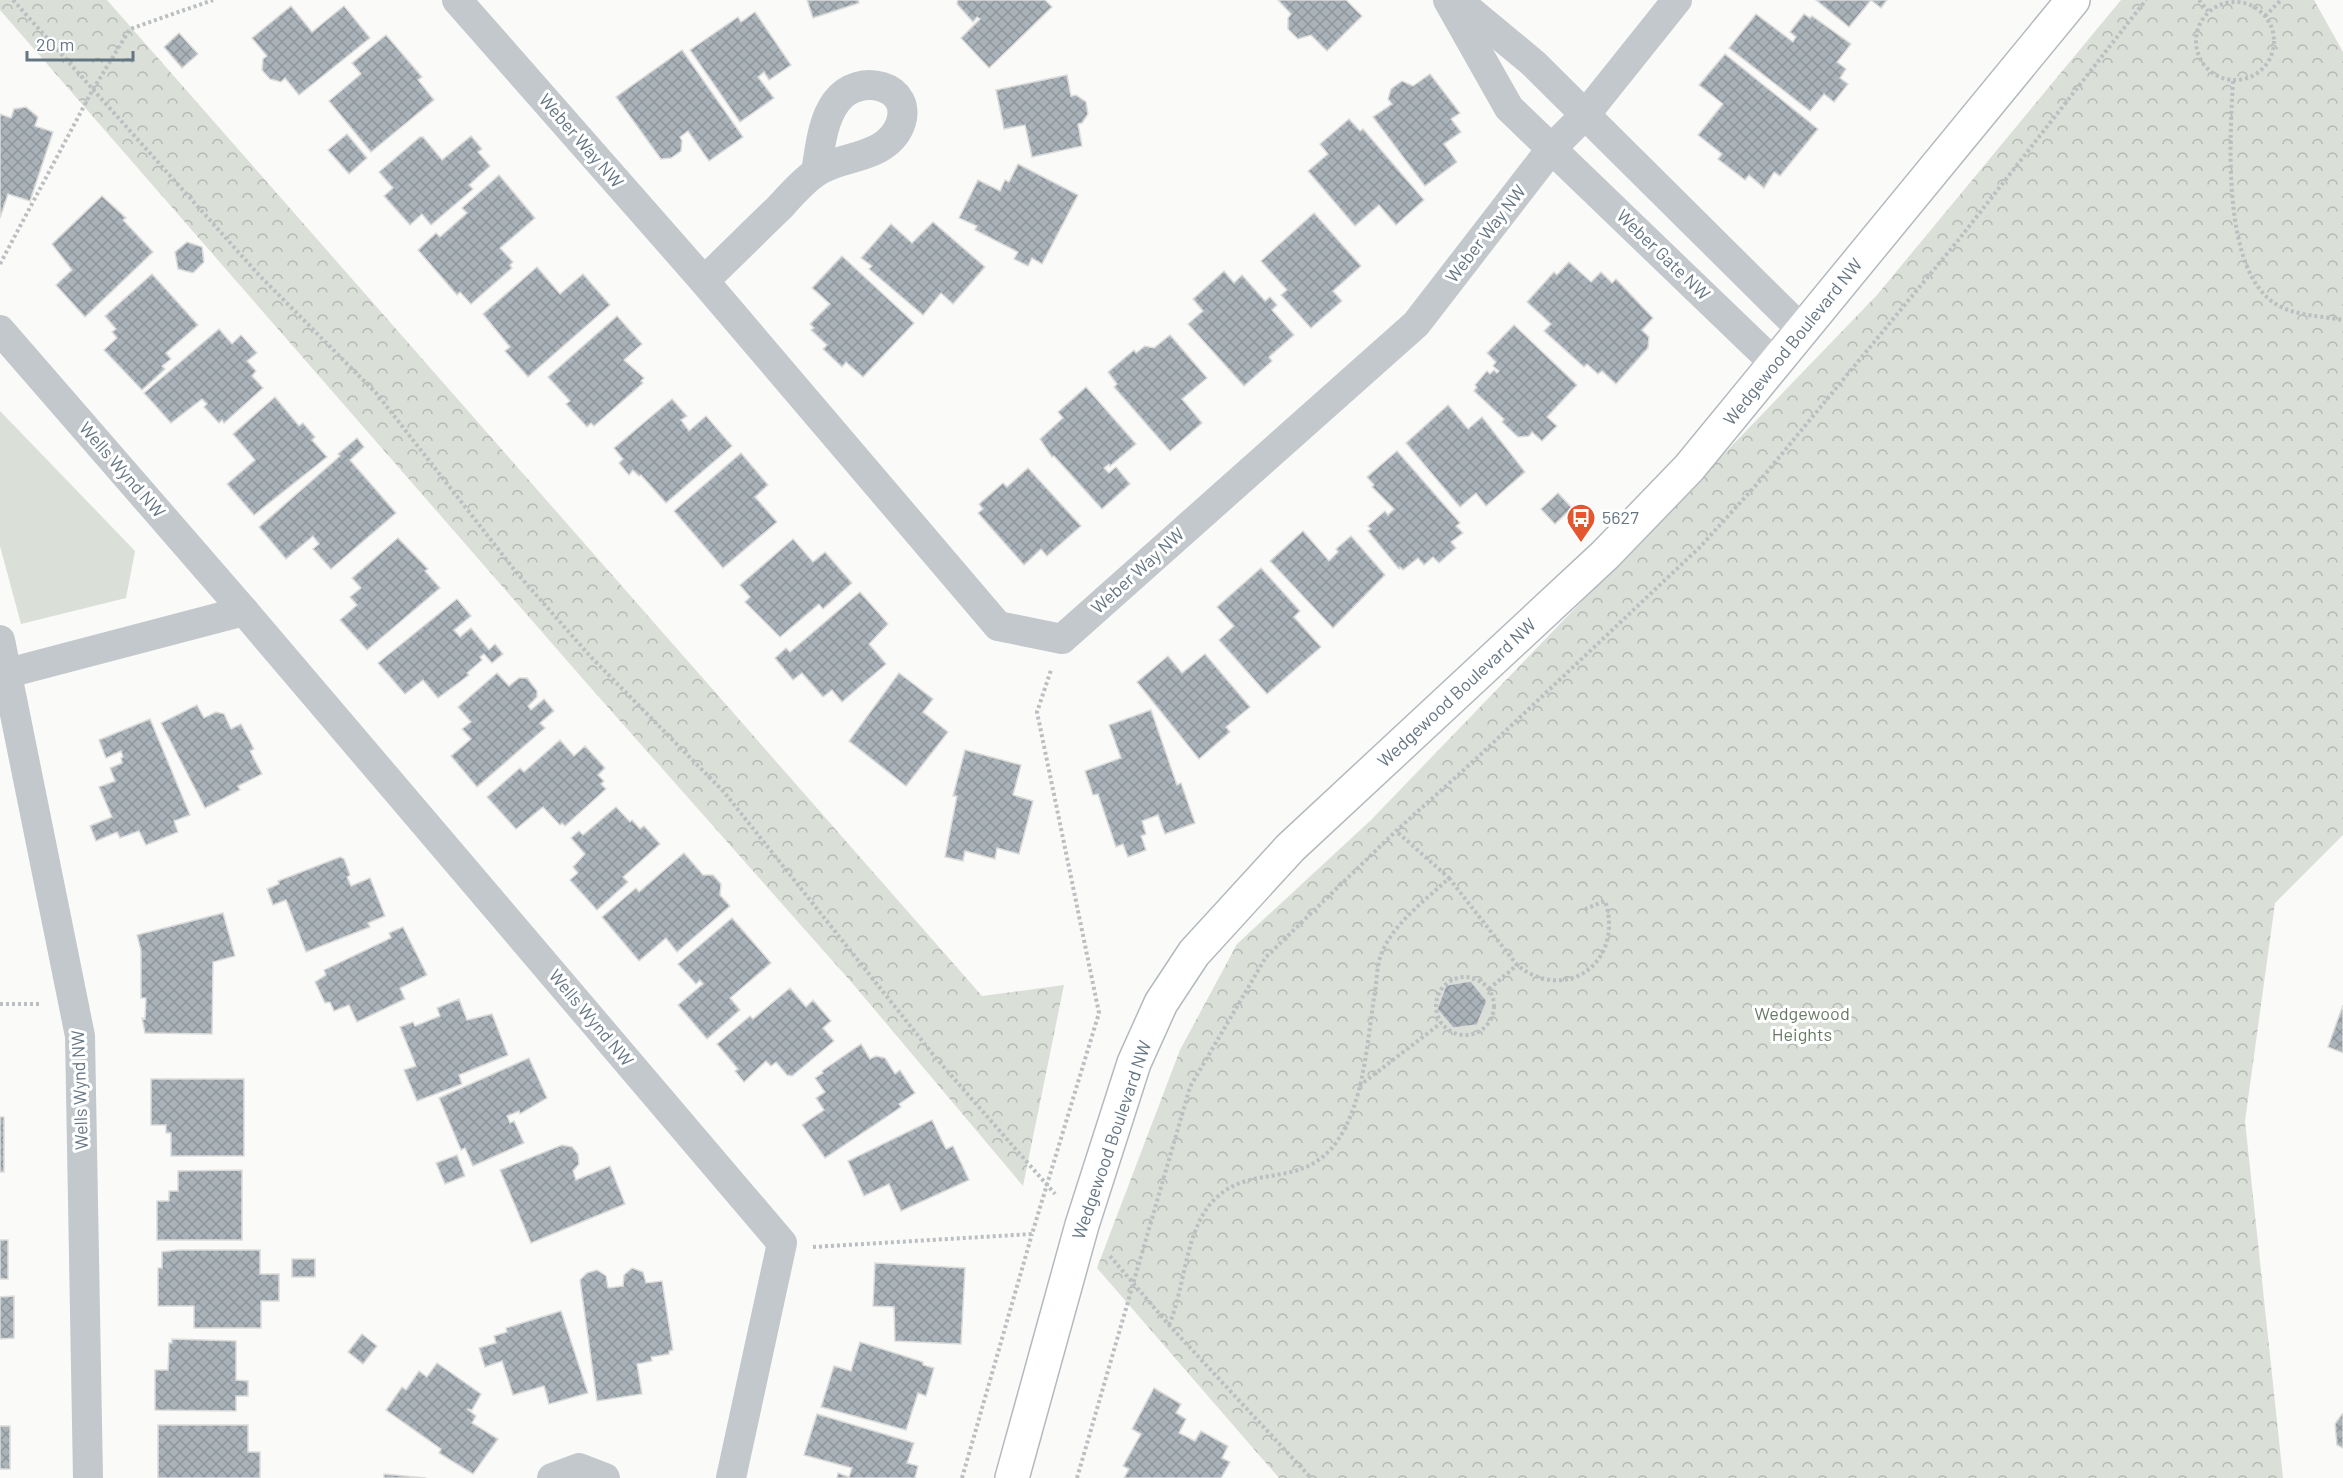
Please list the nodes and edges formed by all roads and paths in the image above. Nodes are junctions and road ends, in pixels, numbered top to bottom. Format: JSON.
{"nodes":[{"id":1,"x":13,"y":0,"type":"edge"},
{"id":2,"x":213,"y":0,"type":"edge"},
{"id":3,"x":458,"y":0,"type":"edge"},
{"id":4,"x":1448,"y":0,"type":"edge"},
{"id":5,"x":1457,"y":0,"type":"edge"},
{"id":6,"x":1677,"y":0,"type":"edge"},
{"id":7,"x":2073,"y":0,"type":"edge"},
{"id":8,"x":2146,"y":0,"type":"edge"},
{"id":9,"x":2199,"y":0,"type":"edge"},
{"id":10,"x":2281,"y":0,"type":"edge"},
{"id":11,"x":2208,"y":11,"type":"junction"},
{"id":12,"x":2265,"y":16,"type":"junction"},
{"id":13,"x":2233,"y":81,"type":"junction"},
{"id":14,"x":92,"y":91,"type":"junction"},
{"id":15,"x":1569,"y":131,"type":"junction"},
{"id":16,"x":816,"y":172,"type":"dead end"},
{"id":17,"x":0,"y":264,"type":"edge"},
{"id":18,"x":704,"y":281,"type":"junction"},
{"id":19,"x":2343,"y":321,"type":"edge"},
{"id":20,"x":0,"y":330,"type":"edge"},
{"id":21,"x":1802,"y":330,"type":"junction"},
{"id":22,"x":1774,"y":363,"type":"junction"},
{"id":23,"x":244,"y":611,"type":"junction"},
{"id":24,"x":1062,"y":639,"type":"junction"},
{"id":25,"x":0,"y":640,"type":"edge"},
{"id":26,"x":8,"y":673,"type":"junction"},
{"id":27,"x":1396,"y":831,"type":"junction"},
{"id":28,"x":1449,"y":878,"type":"junction"},
{"id":29,"x":1585,"y":909,"type":"dead end"},
{"id":30,"x":1517,"y":964,"type":"junction"},
{"id":31,"x":1490,"y":989,"type":"junction"},
{"id":32,"x":1441,"y":1023,"type":"junction"},
{"id":33,"x":1359,"y":1086,"type":"junction"},
{"id":34,"x":1045,"y":1183,"type":"junction"},
{"id":35,"x":1082,"y":1224,"type":"junction"},
{"id":36,"x":1032,"y":1234,"type":"junction"},
{"id":37,"x":782,"y":1243,"type":"junction"},
{"id":38,"x":1132,"y":1281,"type":"junction"},
{"id":39,"x":1169,"y":1325,"type":"junction"},
{"id":40,"x":88,"y":1478,"type":"edge"},
{"id":41,"x":552,"y":1478,"type":"edge"},
{"id":42,"x":605,"y":1478,"type":"edge"},
{"id":43,"x":731,"y":1478,"type":"edge"},
{"id":44,"x":962,"y":1478,"type":"edge"},
{"id":45,"x":1012,"y":1478,"type":"edge"},
{"id":46,"x":1077,"y":1478,"type":"edge"},
{"id":47,"x":1311,"y":1478,"type":"edge"}],
"edges":[{"from":1,"to":14,"type":"path"},
{"from":2,"to":14,"type":"path"},
{"from":3,"to":18,"type":"street","name":"Weber Way NW"},
{"from":4,"to":15,"type":"street"},
{"from":5,"to":15,"type":"street"},
{"from":6,"to":15,"type":"street","name":"Weber Way NW"},
{"from":7,"to":21,"type":"street","name":"Wedgewood Boulevard NW"},
{"from":8,"to":27,"type":"path"},
{"from":9,"to":11,"type":"path"},
{"from":10,"to":12,"type":"path"},
{"from":11,"to":12,"type":"path"},
{"from":11,"to":13,"type":"path"},
{"from":12,"to":13,"type":"path"},
{"from":13,"to":19,"type":"path"},
{"from":14,"to":17,"type":"path"},
{"from":14,"to":34,"type":"path"},
{"from":15,"to":21,"type":"street"},
{"from":15,"to":22,"type":"street","name":"Weber Gate NW"},
{"from":15,"to":24,"type":"street","name":"Weber Way NW"},
{"from":16,"to":18,"type":"street"},
{"from":18,"to":24,"type":"street","name":"Weber Way NW"},
{"from":20,"to":23,"type":"street","name":"Wells Wynd NW"},
{"from":21,"to":22,"type":"street","name":"Wedgewood Boulevard NW"},
{"from":22,"to":35,"type":"street","name":"Wedgewood Boulevard NW"},
{"from":23,"to":26,"type":"street"},
{"from":23,"to":37,"type":"street","name":"Wells Wynd NW"},
{"from":24,"to":34,"type":"path"},
{"from":25,"to":26,"type":"street","name":"Wells Wynd NW"},
{"from":26,"to":40,"type":"street","name":"Wells Wynd NW"},
{"from":27,"to":28,"type":"path"},
{"from":27,"to":38,"type":"path"},
{"from":28,"to":30,"type":"path"},
{"from":28,"to":33,"type":"path"},
{"from":29,"to":30,"type":"path"},
{"from":30,"to":31,"type":"path"},
{"from":31,"to":32,"type":"path"},
{"from":31,"to":32,"type":"path"},
{"from":32,"to":33,"type":"path"},
{"from":33,"to":39,"type":"path"},
{"from":34,"to":35,"type":"path"},
{"from":34,"to":36,"type":"path"},
{"from":35,"to":38,"type":"path"},
{"from":35,"to":45,"type":"street","name":"Wedgewood Boulevard NW"},
{"from":36,"to":37,"type":"path"},
{"from":36,"to":44,"type":"path"},
{"from":37,"to":43,"type":"street"},
{"from":38,"to":39,"type":"path"},
{"from":38,"to":46,"type":"path"},
{"from":39,"to":47,"type":"path"},
{"from":41,"to":42,"type":"street"}]}
